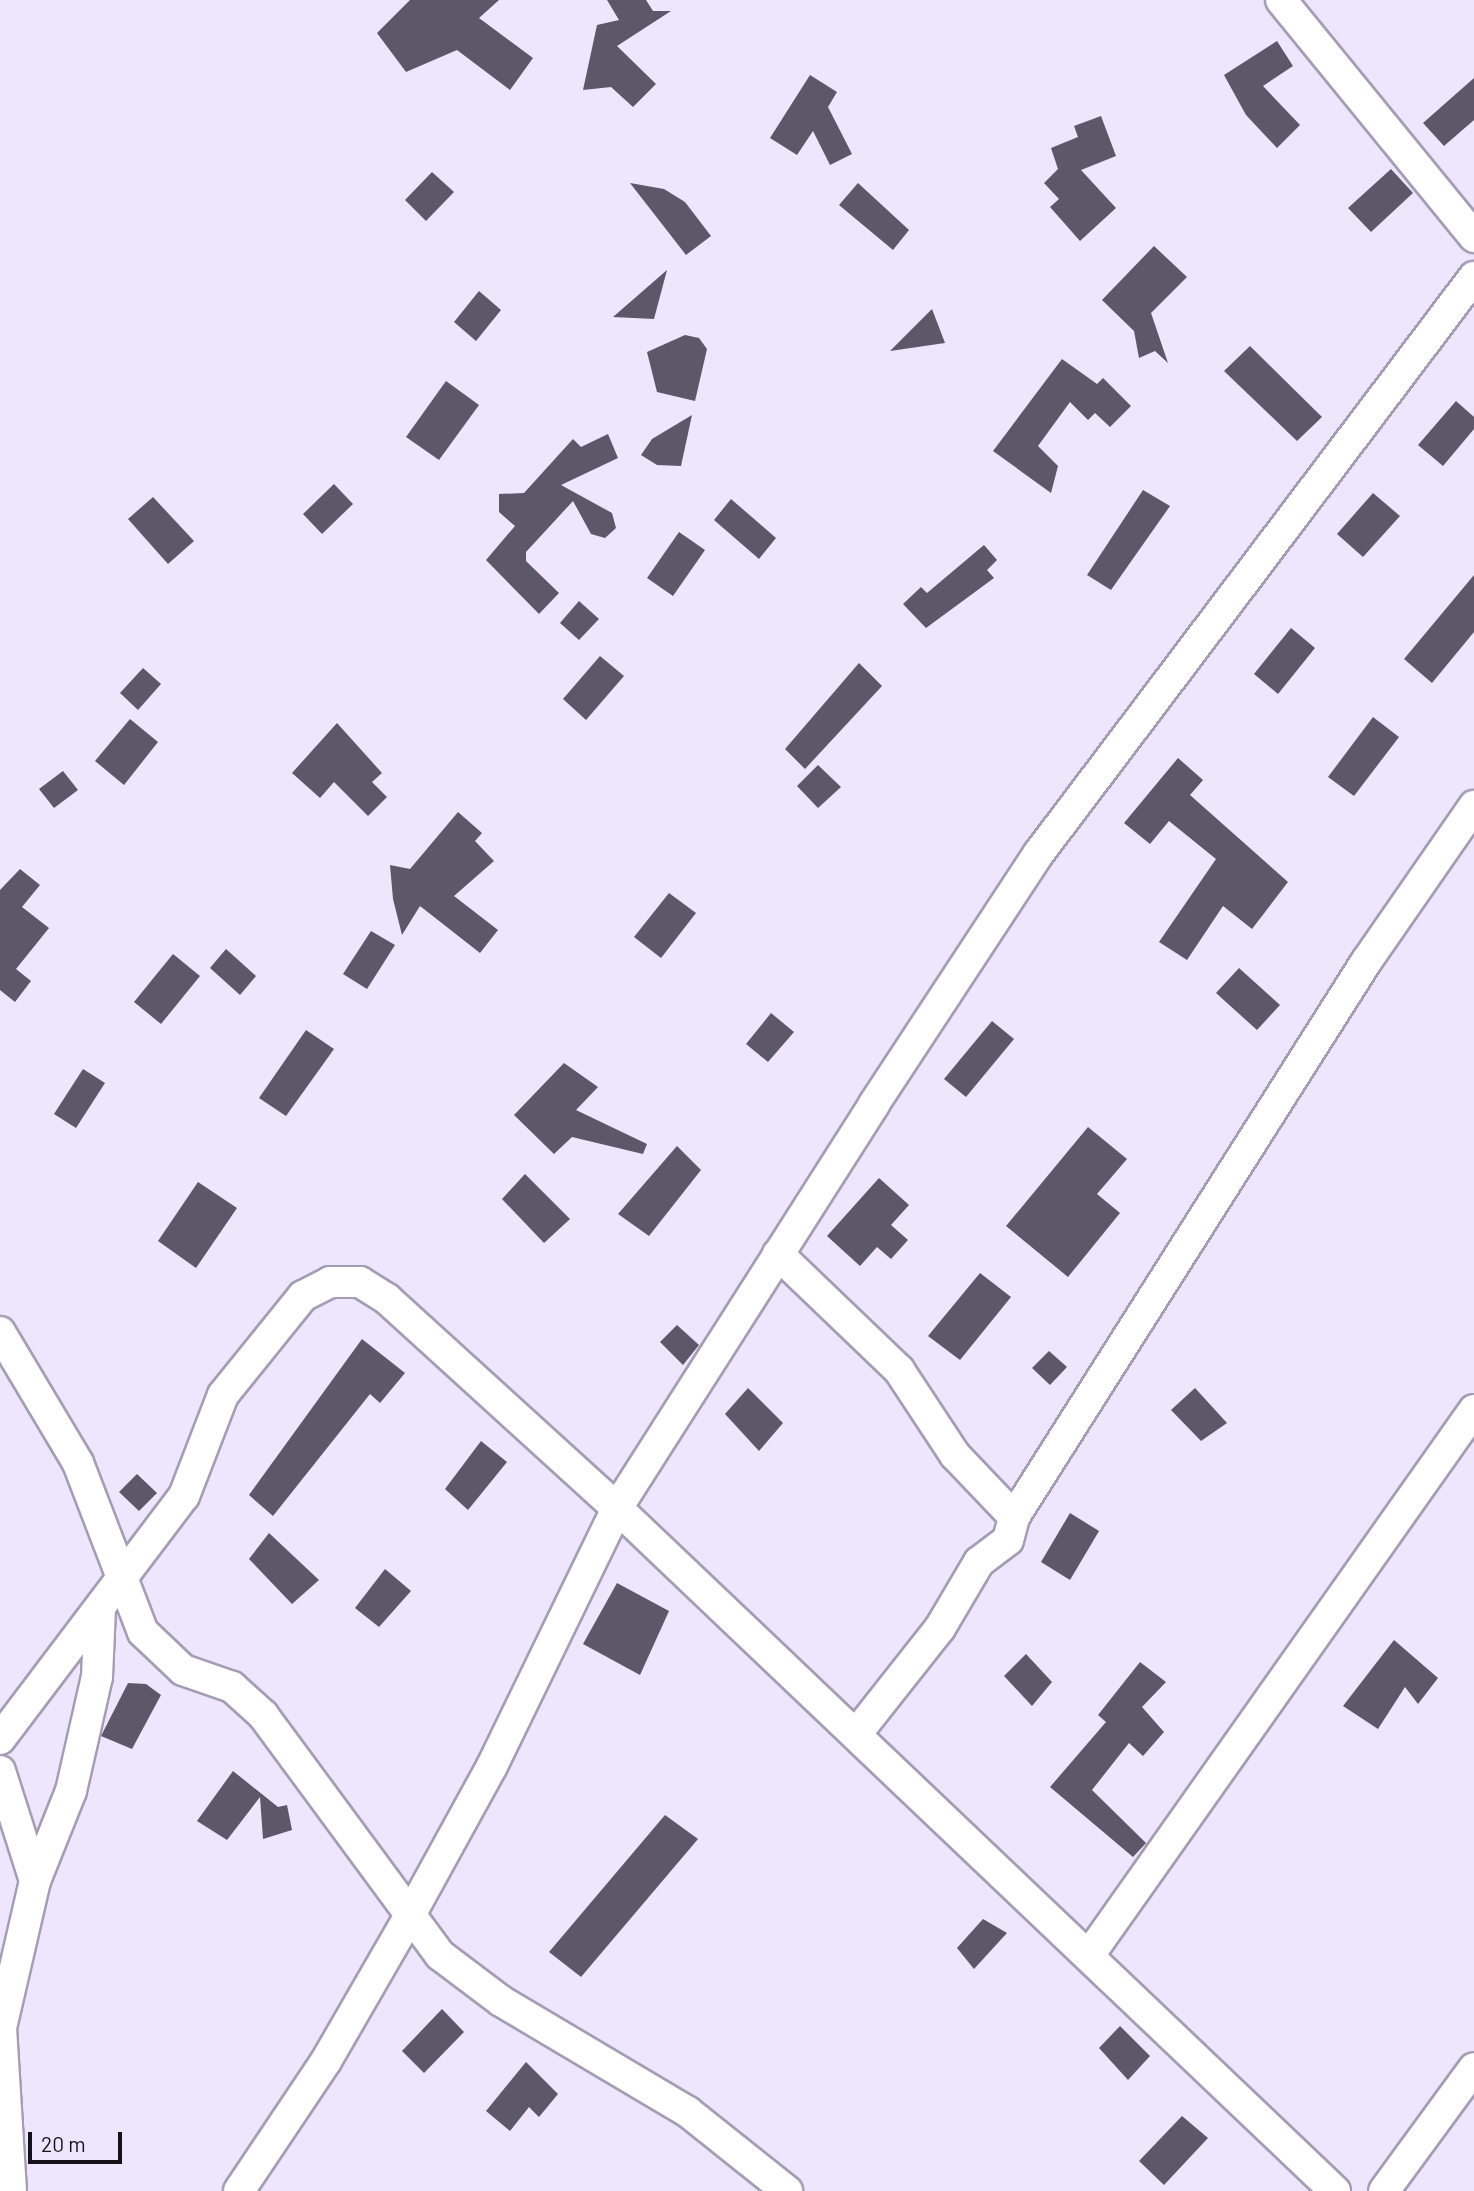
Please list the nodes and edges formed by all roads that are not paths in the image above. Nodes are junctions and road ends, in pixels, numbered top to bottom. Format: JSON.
{"nodes":[{"id":1,"x":1281,"y":0,"type":"edge"},
{"id":2,"x":1474,"y":237,"type":"edge"},
{"id":3,"x":1474,"y":277,"type":"edge"},
{"id":4,"x":1474,"y":806,"type":"edge"},
{"id":5,"x":778,"y":1254,"type":"junction"},
{"id":6,"x":0,"y":1332,"type":"edge"},
{"id":7,"x":1474,"y":1410,"type":"edge"},
{"id":8,"x":617,"y":1508,"type":"junction"},
{"id":9,"x":1014,"y":1517,"type":"junction"},
{"id":10,"x":120,"y":1582,"type":"junction"},
{"id":11,"x":100,"y":1608,"type":"junction"},
{"id":12,"x":857,"y":1733,"type":"junction"},
{"id":13,"x":0,"y":1739,"type":"edge"},
{"id":14,"x":0,"y":1772,"type":"edge"},
{"id":15,"x":35,"y":1881,"type":"junction"},
{"id":16,"x":409,"y":1917,"type":"junction"},
{"id":17,"x":1090,"y":1954,"type":"junction"},
{"id":18,"x":1474,"y":2068,"type":"edge"},
{"id":19,"x":11,"y":2191,"type":"edge"},
{"id":20,"x":239,"y":2191,"type":"edge"},
{"id":21,"x":787,"y":2191,"type":"edge"},
{"id":22,"x":1335,"y":2191,"type":"edge"},
{"id":23,"x":1384,"y":2191,"type":"edge"}],
"edges":[{"from":1,"to":2,"type":"street"},
{"from":3,"to":5,"type":"street"},
{"from":4,"to":9,"type":"street"},
{"from":5,"to":8,"type":"street"},
{"from":5,"to":9,"type":"street"},
{"from":6,"to":10,"type":"street"},
{"from":7,"to":17,"type":"street"},
{"from":8,"to":10,"type":"street"},
{"from":8,"to":12,"type":"street"},
{"from":8,"to":16,"type":"street"},
{"from":9,"to":12,"type":"street"},
{"from":10,"to":11,"type":"street"},
{"from":10,"to":16,"type":"street"},
{"from":11,"to":13,"type":"street"},
{"from":11,"to":15,"type":"street"},
{"from":12,"to":17,"type":"street"},
{"from":14,"to":15,"type":"street"},
{"from":15,"to":19,"type":"street"},
{"from":16,"to":20,"type":"street"},
{"from":16,"to":21,"type":"street"},
{"from":17,"to":22,"type":"street"},
{"from":18,"to":23,"type":"street"}]}
